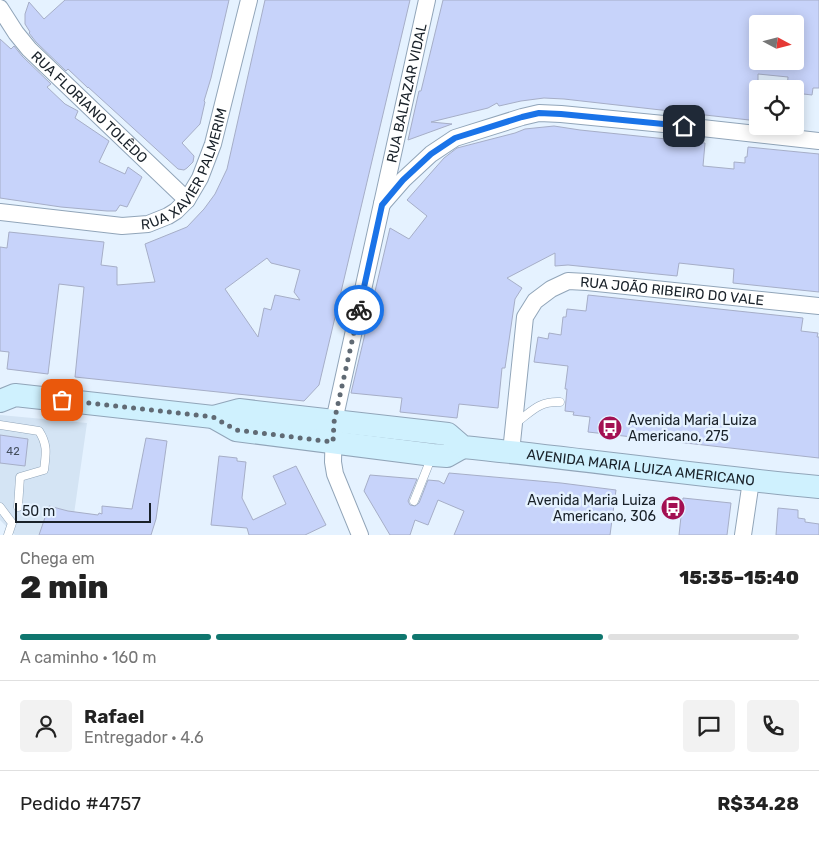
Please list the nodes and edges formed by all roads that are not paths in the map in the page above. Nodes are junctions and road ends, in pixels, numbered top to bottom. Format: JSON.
{"nodes":[{"id":1,"x":249,"y":0,"type":"edge"},
{"id":2,"x":427,"y":0,"type":"edge"},
{"id":3,"x":5,"y":6,"type":"edge"},
{"id":4,"x":819,"y":141,"type":"edge"},
{"id":5,"x":188,"y":200,"type":"junction"},
{"id":6,"x":382,"y":205,"type":"junction"},
{"id":7,"x":0,"y":212,"type":"edge"},
{"id":8,"x":819,"y":306,"type":"edge"},
{"id":9,"x":5,"y":394,"type":"edge"},
{"id":10,"x":560,"y":402,"type":"dead end"},
{"id":11,"x":514,"y":424,"type":"junction"},
{"id":12,"x":0,"y":425,"type":"edge"},
{"id":13,"x":333,"y":432,"type":"junction"},
{"id":14,"x":463,"y":447,"type":"junction"},
{"id":15,"x":511,"y":452,"type":"junction"},
{"id":16,"x":432,"y":455,"type":"junction"},
{"id":17,"x":751,"y":480,"type":"junction"},
{"id":18,"x":819,"y":487,"type":"edge"},
{"id":19,"x":414,"y":501,"type":"dead end"},
{"id":20,"x":0,"y":507,"type":"edge"},
{"id":21,"x":18,"y":507,"type":"dead end"},
{"id":22,"x":8,"y":535,"type":"edge"},
{"id":23,"x":360,"y":535,"type":"edge"},
{"id":24,"x":743,"y":535,"type":"edge"}],
"edges":[{"from":1,"to":5,"type":"street","name":"RUA XAVIER PALMERIM"},
{"from":2,"to":6,"type":"street","name":"RUA BALTAZAR VIDAL"},
{"from":3,"to":5,"type":"street","name":"RUA FLORIANO TOLÊDO"},
{"from":4,"to":6,"type":"street"},
{"from":5,"to":7,"type":"street","name":"RUA XAVIER PALMERIM"},
{"from":6,"to":13,"type":"street","name":"RUA BALTAZAR VIDAL"},
{"from":8,"to":11,"type":"street","name":"RUA JOÃO RIBEIRO DO VALE"},
{"from":9,"to":13,"type":"main road","name":"AVENIDA MARIA LUIZA AMERICANO"},
{"from":10,"to":11,"type":"lane"},
{"from":11,"to":15,"type":"street","name":"RUA JOÃO RIBEIRO DO VALE"},
{"from":12,"to":21,"type":"lane"},
{"from":13,"to":14,"type":"main road","name":"AVENIDA MARIA LUIZA AMERICANO"},
{"from":13,"to":16,"type":"main road","name":"AVENIDA MARIA LUIZA AMERICANO"},
{"from":13,"to":23,"type":"street","name":"RUA BALTAZAR VIDAL"},
{"from":14,"to":15,"type":"main road","name":"AVENIDA MARIA LUIZA AMERICANO"},
{"from":14,"to":16,"type":"main road","name":"AVENIDA MARIA LUIZA AMERICANO"},
{"from":15,"to":17,"type":"main road","name":"AVENIDA MARIA LUIZA AMERICANO"},
{"from":16,"to":19,"type":"lane"},
{"from":17,"to":18,"type":"main road","name":"AVENIDA MARIA LUIZA AMERICANO"},
{"from":17,"to":24,"type":"street"},
{"from":20,"to":22,"type":"lane"}]}
